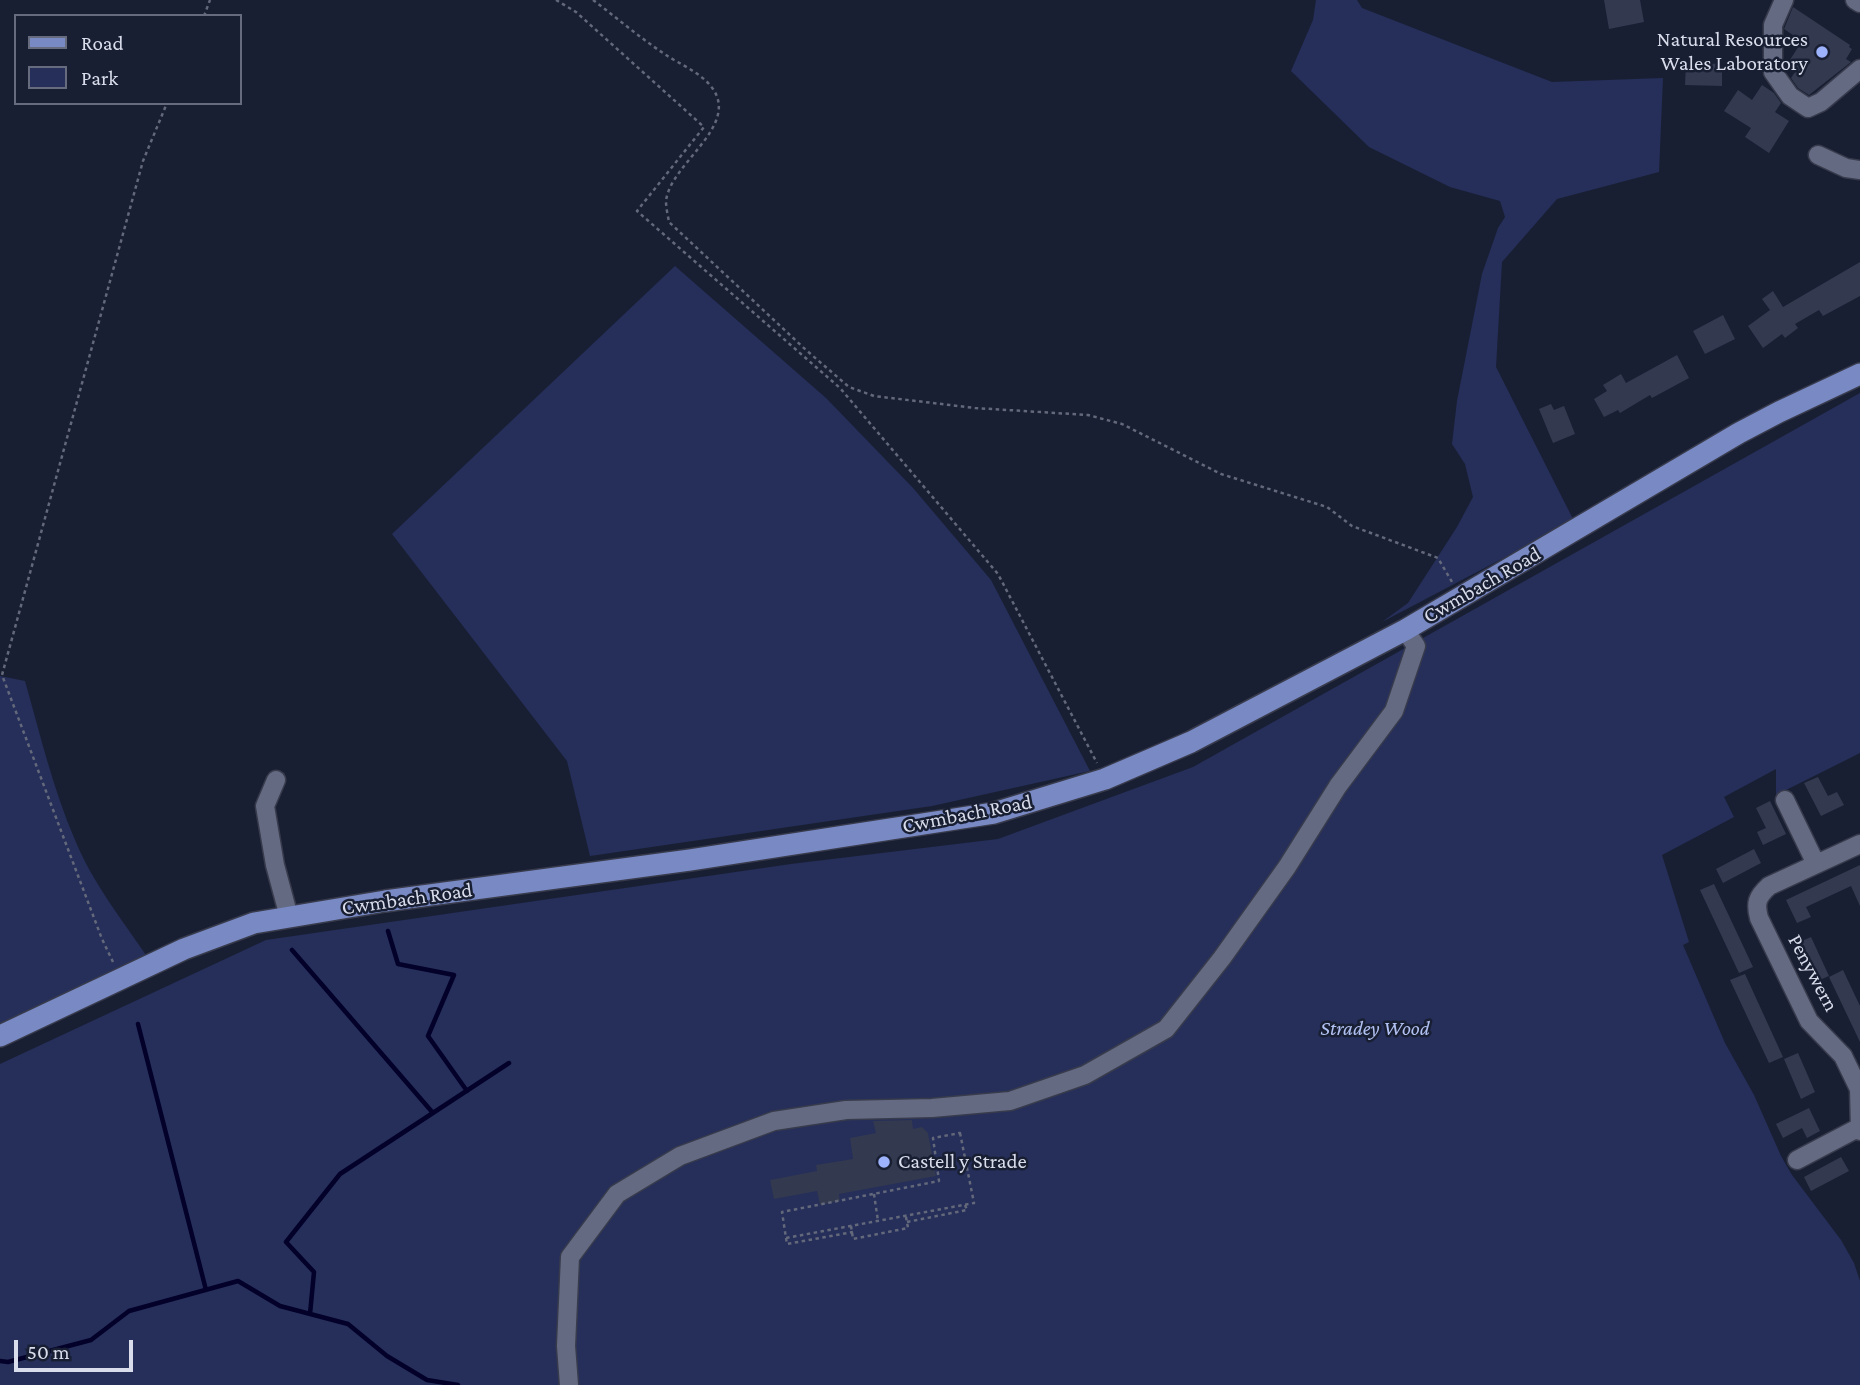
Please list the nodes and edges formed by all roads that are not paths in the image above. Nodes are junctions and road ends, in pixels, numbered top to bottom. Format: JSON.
{"nodes":[{"id":1,"x":1784,"y":0,"type":"edge"},
{"id":2,"x":1854,"y":0,"type":"edge"},
{"id":3,"x":1860,"y":4,"type":"edge"},
{"id":4,"x":1860,"y":69,"type":"edge"},
{"id":5,"x":1818,"y":155,"type":"dead end"},
{"id":6,"x":1860,"y":170,"type":"edge"},
{"id":7,"x":1860,"y":374,"type":"edge"},
{"id":8,"x":1405,"y":630,"type":"junction"},
{"id":9,"x":276,"y":780,"type":"dead end"},
{"id":10,"x":1785,"y":800,"type":"dead end"},
{"id":11,"x":1860,"y":844,"type":"edge"},
{"id":12,"x":1816,"y":864,"type":"junction"},
{"id":13,"x":289,"y":917,"type":"junction"},
{"id":14,"x":0,"y":1036,"type":"edge"},
{"id":15,"x":1859,"y":1130,"type":"edge"},
{"id":16,"x":1797,"y":1160,"type":"dead end"},
{"id":17,"x":569,"y":1385,"type":"edge"}],
"edges":[{"from":1,"to":4,"type":"street"},
{"from":2,"to":3,"type":"street"},
{"from":5,"to":6,"type":"street"},
{"from":7,"to":8,"type":"main road","name":"Cwmbach Road"},
{"from":8,"to":13,"type":"main road","name":"Cwmbach Road"},
{"from":8,"to":17,"type":"street"},
{"from":9,"to":13,"type":"street"},
{"from":10,"to":12,"type":"street"},
{"from":11,"to":12,"type":"street","name":"Penywern"},
{"from":12,"to":15,"type":"street","name":"Penywern"},
{"from":13,"to":14,"type":"main road","name":"Cwmbach Road"},
{"from":15,"to":16,"type":"street","name":"Penywern"}]}
